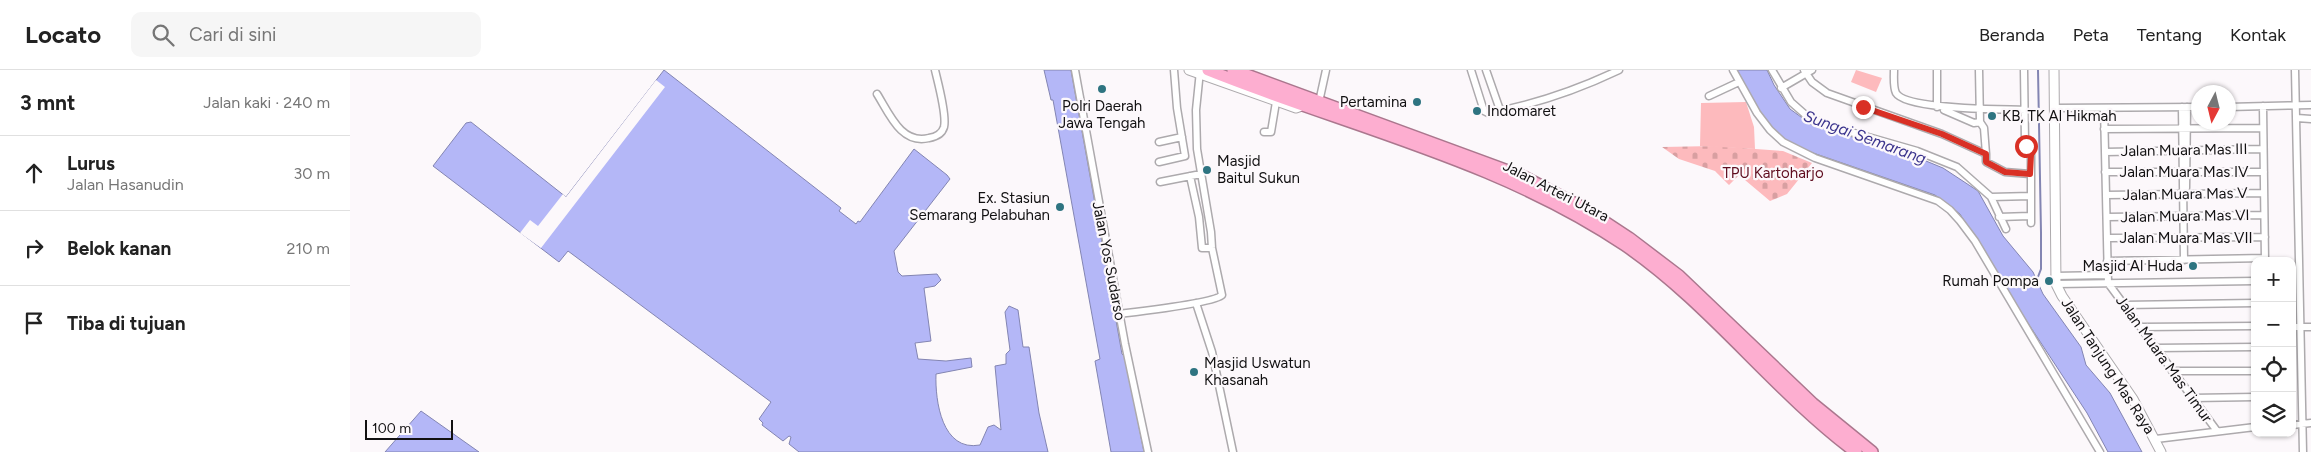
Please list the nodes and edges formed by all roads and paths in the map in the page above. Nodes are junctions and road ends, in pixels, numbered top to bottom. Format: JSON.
{"nodes":[{"id":1,"x":935,"y":70,"type":"edge"},
{"id":2,"x":1075,"y":70,"type":"edge"},
{"id":3,"x":1174,"y":70,"type":"edge"},
{"id":4,"x":1189,"y":70,"type":"edge"},
{"id":5,"x":1233,"y":70,"type":"edge"},
{"id":6,"x":1248,"y":70,"type":"edge"},
{"id":7,"x":1326,"y":70,"type":"edge"},
{"id":8,"x":1471,"y":70,"type":"edge"},
{"id":9,"x":1486,"y":70,"type":"edge"},
{"id":10,"x":1619,"y":70,"type":"edge"},
{"id":11,"x":1733,"y":70,"type":"edge"},
{"id":12,"x":1772,"y":70,"type":"edge"},
{"id":13,"x":1894,"y":70,"type":"edge"},
{"id":14,"x":1936,"y":70,"type":"edge"},
{"id":15,"x":1978,"y":70,"type":"edge"},
{"id":16,"x":2024,"y":70,"type":"edge"},
{"id":17,"x":2054,"y":70,"type":"edge"},
{"id":18,"x":2296,"y":70,"type":"edge"},
{"id":19,"x":1202,"y":71,"type":"edge"},
{"id":20,"x":1808,"y":71,"type":"edge"},
{"id":21,"x":1739,"y":82,"type":"junction"},
{"id":22,"x":1781,"y":88,"type":"junction"},
{"id":23,"x":878,"y":94,"type":"dead end"},
{"id":24,"x":1709,"y":96,"type":"dead end"},
{"id":25,"x":1304,"y":101,"type":"junction"},
{"id":26,"x":1276,"y":102,"type":"junction"},
{"id":27,"x":1319,"y":102,"type":"junction"},
{"id":28,"x":2311,"y":105,"type":"edge"},
{"id":29,"x":2263,"y":106,"type":"junction"},
{"id":30,"x":2296,"y":106,"type":"junction"},
{"id":31,"x":1937,"y":107,"type":"junction"},
{"id":32,"x":2184,"y":107,"type":"junction"},
{"id":33,"x":2191,"y":107,"type":"edge"},
{"id":34,"x":2236,"y":107,"type":"edge"},
{"id":35,"x":2055,"y":108,"type":"junction"},
{"id":36,"x":2104,"y":108,"type":"junction"},
{"id":37,"x":1979,"y":109,"type":"junction"},
{"id":38,"x":1500,"y":110,"type":"junction"},
{"id":39,"x":2024,"y":110,"type":"junction"},
{"id":40,"x":2297,"y":118,"type":"junction"},
{"id":41,"x":2311,"y":119,"type":"edge"},
{"id":42,"x":1980,"y":122,"type":"junction"},
{"id":43,"x":2184,"y":128,"type":"junction"},
{"id":44,"x":2263,"y":128,"type":"junction"},
{"id":45,"x":2104,"y":129,"type":"junction"},
{"id":46,"x":1264,"y":132,"type":"dead end"},
{"id":47,"x":1182,"y":137,"type":"junction"},
{"id":48,"x":1159,"y":142,"type":"dead end"},
{"id":49,"x":2264,"y":149,"type":"junction"},
{"id":50,"x":2185,"y":151,"type":"junction"},
{"id":51,"x":2105,"y":152,"type":"junction"},
{"id":52,"x":1986,"y":154,"type":"junction"},
{"id":53,"x":1159,"y":162,"type":"dead end"},
{"id":54,"x":2184,"y":171,"type":"junction"},
{"id":55,"x":2105,"y":172,"type":"junction"},
{"id":56,"x":2264,"y":172,"type":"junction"},
{"id":57,"x":1201,"y":174,"type":"junction"},
{"id":58,"x":2030,"y":174,"type":"junction"},
{"id":59,"x":1190,"y":176,"type":"junction"},
{"id":60,"x":1160,"y":182,"type":"dead end"},
{"id":61,"x":2264,"y":193,"type":"junction"},
{"id":62,"x":2184,"y":194,"type":"junction"},
{"id":63,"x":2106,"y":195,"type":"junction"},
{"id":64,"x":2031,"y":196,"type":"junction"},
{"id":65,"x":1991,"y":197,"type":"junction"},
{"id":66,"x":2185,"y":215,"type":"junction"},
{"id":67,"x":2264,"y":215,"type":"junction"},
{"id":68,"x":1999,"y":217,"type":"junction"},
{"id":69,"x":2107,"y":217,"type":"junction"},
{"id":70,"x":2006,"y":229,"type":"dead end"},
{"id":71,"x":2265,"y":237,"type":"junction"},
{"id":72,"x":2107,"y":238,"type":"junction"},
{"id":73,"x":2185,"y":238,"type":"junction"},
{"id":74,"x":1212,"y":248,"type":"junction"},
{"id":75,"x":2265,"y":257,"type":"edge"},
{"id":76,"x":2251,"y":259,"type":"edge"},
{"id":77,"x":2185,"y":260,"type":"junction"},
{"id":78,"x":2107,"y":261,"type":"junction"},
{"id":79,"x":2107,"y":275,"type":"junction"},
{"id":80,"x":2056,"y":280,"type":"junction"},
{"id":81,"x":2251,"y":281,"type":"edge"},
{"id":82,"x":2108,"y":283,"type":"junction"},
{"id":83,"x":1196,"y":302,"type":"junction"},
{"id":84,"x":2251,"y":303,"type":"edge"},
{"id":85,"x":2124,"y":305,"type":"junction"},
{"id":86,"x":1120,"y":314,"type":"junction"},
{"id":87,"x":2251,"y":326,"type":"edge"},
{"id":88,"x":2142,"y":327,"type":"junction"},
{"id":89,"x":2296,"y":327,"type":"edge"},
{"id":90,"x":2300,"y":327,"type":"junction"},
{"id":91,"x":2311,"y":327,"type":"edge"},
{"id":92,"x":2251,"y":347,"type":"edge"},
{"id":93,"x":2154,"y":348,"type":"junction"},
{"id":94,"x":2172,"y":371,"type":"junction"},
{"id":95,"x":2251,"y":371,"type":"edge"},
{"id":96,"x":2251,"y":397,"type":"edge"},
{"id":97,"x":2192,"y":398,"type":"junction"},
{"id":98,"x":2311,"y":423,"type":"edge"},
{"id":99,"x":2303,"y":424,"type":"junction"},
{"id":100,"x":2296,"y":425,"type":"edge"},
{"id":101,"x":2251,"y":427,"type":"edge"},
{"id":102,"x":2217,"y":431,"type":"junction"},
{"id":103,"x":2156,"y":439,"type":"junction"},
{"id":104,"x":1148,"y":452,"type":"edge"},
{"id":105,"x":1233,"y":452,"type":"edge"},
{"id":106,"x":1856,"y":452,"type":"edge"},
{"id":107,"x":1872,"y":452,"type":"edge"},
{"id":108,"x":2100,"y":452,"type":"edge"},
{"id":109,"x":2161,"y":452,"type":"edge"},
{"id":110,"x":2303,"y":452,"type":"edge"}],
"edges":[{"from":1,"to":23,"type":"street"},
{"from":2,"to":86,"type":"street","name":"Jalan Yos Sudarso"},
{"from":3,"to":47,"type":"street"},
{"from":4,"to":19,"type":"street"},
{"from":5,"to":25,"type":"highway","name":"Jalan Arteri Utara"},
{"from":6,"to":25,"type":"street"},
{"from":7,"to":27,"type":"street"},
{"from":8,"to":38,"type":"street"},
{"from":9,"to":38,"type":"street"},
{"from":10,"to":38,"type":"street"},
{"from":11,"to":21,"type":"street"},
{"from":12,"to":22,"type":"street"},
{"from":13,"to":31,"type":"street"},
{"from":14,"to":31,"type":"street"},
{"from":15,"to":37,"type":"street"},
{"from":16,"to":39,"type":"street"},
{"from":17,"to":35,"type":"street"},
{"from":18,"to":30,"type":"street"},
{"from":19,"to":25,"type":"highway","name":"Jalan Arteri Utara"},
{"from":19,"to":26,"type":"street"},
{"from":19,"to":57,"type":"street"},
{"from":20,"to":22,"type":"street"},
{"from":20,"to":52,"type":"street"},
{"from":21,"to":24,"type":"street"},
{"from":21,"to":108,"type":"street"},
{"from":22,"to":65,"type":"street"},
{"from":25,"to":26,"type":"street"},
{"from":25,"to":27,"type":"highway","name":"Jalan Arteri Utara"},
{"from":25,"to":106,"type":"highway","name":"Jalan Arteri Utara"},
{"from":26,"to":46,"type":"street"},
{"from":27,"to":107,"type":"highway","name":"Jalan Arteri Utara"},
{"from":28,"to":30,"type":"street"},
{"from":29,"to":30,"type":"street"},
{"from":29,"to":34,"type":"street"},
{"from":29,"to":44,"type":"street"},
{"from":30,"to":40,"type":"street"},
{"from":31,"to":37,"type":"street"},
{"from":31,"to":42,"type":"street"},
{"from":32,"to":33,"type":"street"},
{"from":32,"to":36,"type":"street"},
{"from":32,"to":43,"type":"street"},
{"from":35,"to":36,"type":"street"},
{"from":35,"to":80,"type":"street"},
{"from":36,"to":45,"type":"street","name":"Jalan Muara Mas Timur"},
{"from":37,"to":39,"type":"street"},
{"from":37,"to":42,"type":"street"},
{"from":39,"to":58,"type":"street"},
{"from":40,"to":41,"type":"street"},
{"from":40,"to":90,"type":"street"},
{"from":42,"to":52,"type":"street"},
{"from":43,"to":44,"type":"street"},
{"from":43,"to":45,"type":"street"},
{"from":43,"to":50,"type":"street"},
{"from":44,"to":49,"type":"street"},
{"from":45,"to":51,"type":"street","name":"Jalan Muara Mas Timur"},
{"from":47,"to":48,"type":"street"},
{"from":47,"to":53,"type":"street"},
{"from":49,"to":50,"type":"street","name":"Jalan Muara Mas III"},
{"from":49,"to":56,"type":"street"},
{"from":50,"to":51,"type":"street","name":"Jalan Muara Mas III"},
{"from":50,"to":54,"type":"street"},
{"from":51,"to":55,"type":"street","name":"Jalan Muara Mas Timur"},
{"from":52,"to":58,"type":"street"},
{"from":54,"to":55,"type":"street","name":"Jalan Muara Mas IV"},
{"from":54,"to":56,"type":"street","name":"Jalan Muara Mas IV"},
{"from":54,"to":62,"type":"street"},
{"from":55,"to":63,"type":"street","name":"Jalan Muara Mas Timur"},
{"from":56,"to":61,"type":"street"},
{"from":57,"to":59,"type":"street"},
{"from":57,"to":74,"type":"street"},
{"from":58,"to":64,"type":"street"},
{"from":59,"to":60,"type":"street"},
{"from":59,"to":74,"type":"street"},
{"from":61,"to":62,"type":"street","name":"Jalan Muara Mas V"},
{"from":61,"to":67,"type":"street"},
{"from":62,"to":63,"type":"street","name":"Jalan Muara Mas V"},
{"from":62,"to":66,"type":"street"},
{"from":63,"to":69,"type":"street","name":"Jalan Muara Mas Timur"},
{"from":64,"to":65,"type":"street"},
{"from":64,"to":68,"type":"street"},
{"from":65,"to":68,"type":"street"},
{"from":66,"to":67,"type":"street","name":"Jalan Muara Mas VI"},
{"from":66,"to":69,"type":"street","name":"Jalan Muara Mas VI"},
{"from":66,"to":73,"type":"street"},
{"from":67,"to":71,"type":"street"},
{"from":68,"to":70,"type":"street"},
{"from":69,"to":72,"type":"street","name":"Jalan Muara Mas Timur"},
{"from":71,"to":73,"type":"street","name":"Jalan Muara Mas VII"},
{"from":71,"to":75,"type":"street"},
{"from":72,"to":73,"type":"street","name":"Jalan Muara Mas VII"},
{"from":72,"to":78,"type":"street","name":"Jalan Muara Mas Timur"},
{"from":73,"to":77,"type":"street"},
{"from":74,"to":83,"type":"street"},
{"from":76,"to":77,"type":"street"},
{"from":77,"to":78,"type":"street"},
{"from":78,"to":79,"type":"street","name":"Jalan Muara Mas Timur"},
{"from":79,"to":80,"type":"street"},
{"from":79,"to":82,"type":"street","name":"Jalan Muara Mas Timur"},
{"from":80,"to":82,"type":"street"},
{"from":80,"to":103,"type":"street","name":"Jalan Tanjung Mas Raya"},
{"from":81,"to":82,"type":"street"},
{"from":82,"to":85,"type":"street","name":"Jalan Muara Mas Timur"},
{"from":83,"to":86,"type":"street"},
{"from":83,"to":105,"type":"street"},
{"from":84,"to":85,"type":"street"},
{"from":85,"to":88,"type":"street","name":"Jalan Muara Mas Timur"},
{"from":86,"to":104,"type":"street","name":"Jalan Yos Sudarso"},
{"from":87,"to":88,"type":"street"},
{"from":88,"to":93,"type":"street","name":"Jalan Muara Mas Timur"},
{"from":89,"to":90,"type":"street"},
{"from":90,"to":91,"type":"street"},
{"from":90,"to":99,"type":"street"},
{"from":92,"to":93,"type":"street"},
{"from":93,"to":94,"type":"street","name":"Jalan Muara Mas Timur"},
{"from":94,"to":95,"type":"street"},
{"from":94,"to":97,"type":"street","name":"Jalan Muara Mas Timur"},
{"from":96,"to":97,"type":"street"},
{"from":97,"to":102,"type":"street","name":"Jalan Muara Mas Timur"},
{"from":98,"to":99,"type":"street"},
{"from":99,"to":100,"type":"street"},
{"from":99,"to":110,"type":"street"},
{"from":101,"to":102,"type":"street"},
{"from":102,"to":103,"type":"street"},
{"from":103,"to":109,"type":"street","name":"Jalan Tanjung Mas Raya"}]}
